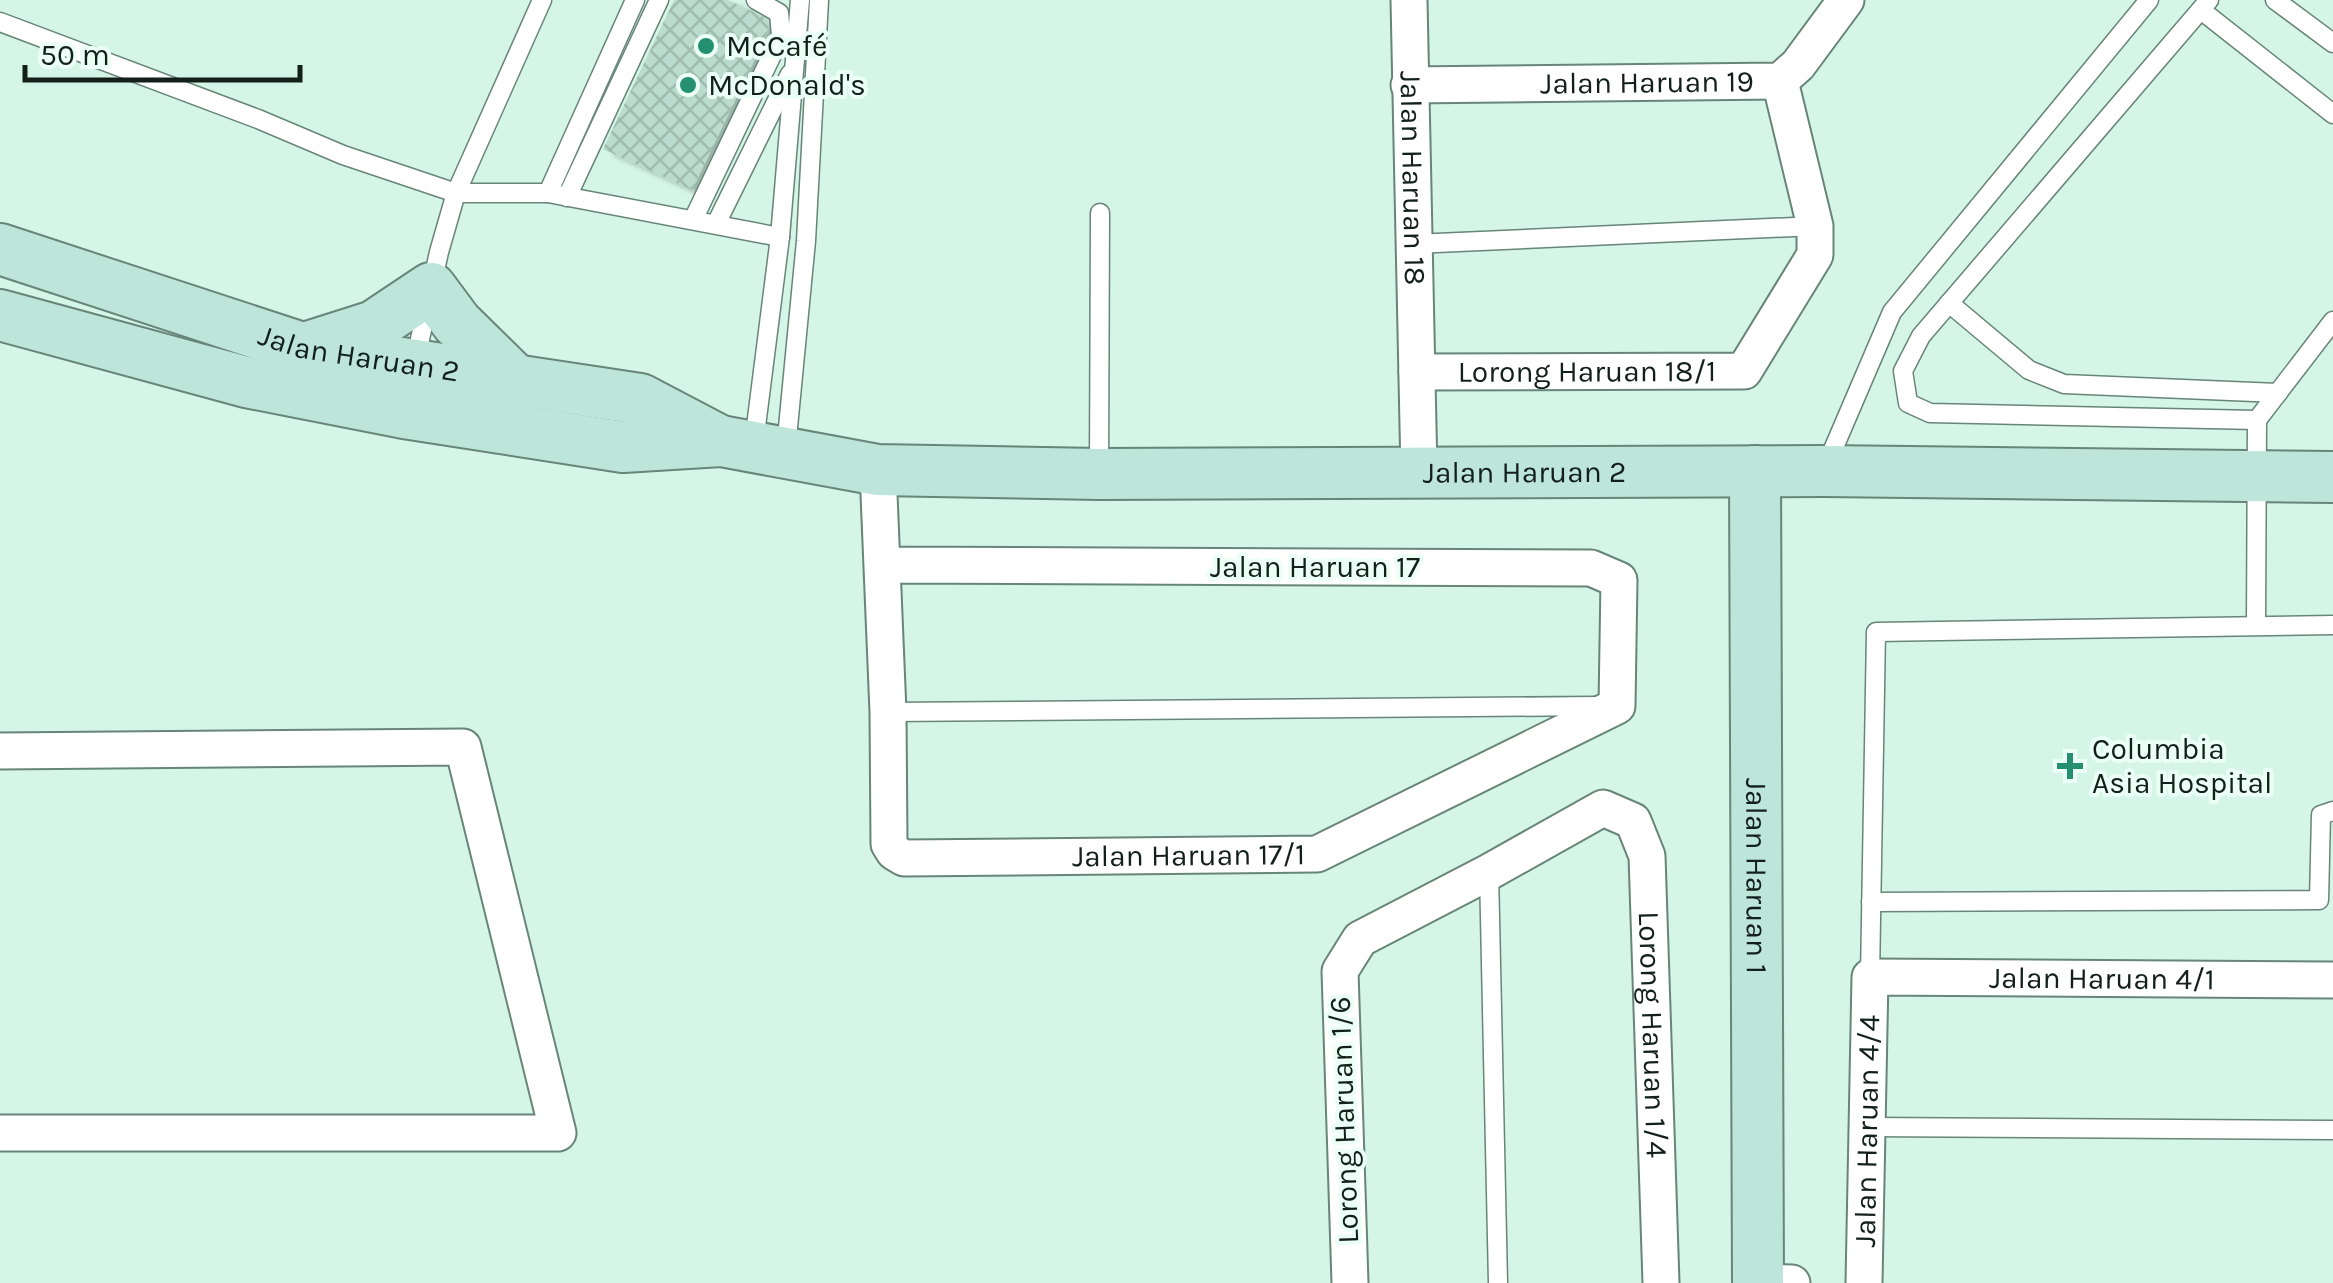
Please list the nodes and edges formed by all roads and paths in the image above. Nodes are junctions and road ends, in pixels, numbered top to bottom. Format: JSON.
{"nodes":[{"id":1,"x":542,"y":0,"type":"edge"},
{"id":2,"x":634,"y":0,"type":"edge"},
{"id":3,"x":659,"y":0,"type":"edge"},
{"id":4,"x":756,"y":0,"type":"edge"},
{"id":5,"x":800,"y":0,"type":"edge"},
{"id":6,"x":819,"y":0,"type":"edge"},
{"id":7,"x":1409,"y":0,"type":"edge"},
{"id":8,"x":1846,"y":0,"type":"edge"},
{"id":9,"x":2149,"y":0,"type":"edge"},
{"id":10,"x":2275,"y":0,"type":"edge"},
{"id":11,"x":2205,"y":5,"type":"edge"},
{"id":12,"x":0,"y":22,"type":"edge"},
{"id":13,"x":2333,"y":44,"type":"edge"},
{"id":14,"x":795,"y":64,"type":"junction"},
{"id":15,"x":1780,"y":80,"type":"junction"},
{"id":16,"x":1409,"y":86,"type":"junction"},
{"id":17,"x":2333,"y":114,"type":"edge"},
{"id":18,"x":456,"y":194,"type":"junction"},
{"id":19,"x":558,"y":195,"type":"junction"},
{"id":20,"x":1100,"y":213,"type":"dead end"},
{"id":21,"x":693,"y":220,"type":"junction"},
{"id":22,"x":716,"y":224,"type":"junction"},
{"id":23,"x":1815,"y":226,"type":"junction"},
{"id":24,"x":780,"y":236,"type":"junction"},
{"id":25,"x":1414,"y":244,"type":"junction"},
{"id":26,"x":0,"y":249,"type":"edge"},
{"id":27,"x":431,"y":288,"type":"junction"},
{"id":28,"x":1949,"y":303,"type":"junction"},
{"id":29,"x":0,"y":315,"type":"edge"},
{"id":30,"x":2333,"y":320,"type":"edge"},
{"id":31,"x":302,"y":348,"type":"junction"},
{"id":32,"x":1416,"y":363,"type":"junction"},
{"id":33,"x":515,"y":380,"type":"junction"},
{"id":34,"x":409,"y":389,"type":"junction"},
{"id":35,"x":2278,"y":393,"type":"junction"},
{"id":36,"x":2257,"y":420,"type":"junction"},
{"id":37,"x":753,"y":448,"type":"junction"},
{"id":38,"x":878,"y":470,"type":"junction"},
{"id":39,"x":1824,"y":471,"type":"junction"},
{"id":40,"x":1419,"y":472,"type":"junction"},
{"id":41,"x":1754,"y":472,"type":"junction"},
{"id":42,"x":1099,"y":474,"type":"junction"},
{"id":43,"x":2258,"y":474,"type":"junction"},
{"id":44,"x":2333,"y":477,"type":"edge"},
{"id":45,"x":883,"y":565,"type":"junction"},
{"id":46,"x":2256,"y":625,"type":"junction"},
{"id":47,"x":2333,"y":625,"type":"edge"},
{"id":48,"x":1617,"y":706,"type":"junction"},
{"id":49,"x":888,"y":712,"type":"junction"},
{"id":50,"x":0,"y":751,"type":"edge"},
{"id":51,"x":1603,"y":808,"type":"joint"},
{"id":52,"x":2333,"y":811,"type":"edge"},
{"id":53,"x":1489,"y":872,"type":"junction"},
{"id":54,"x":1871,"y":902,"type":"junction"},
{"id":55,"x":1870,"y":977,"type":"junction"},
{"id":56,"x":2333,"y":980,"type":"edge"},
{"id":57,"x":1867,"y":1127,"type":"junction"},
{"id":58,"x":2333,"y":1130,"type":"edge"},
{"id":59,"x":0,"y":1134,"type":"edge"},
{"id":60,"x":1758,"y":1282,"type":"edge"},
{"id":61,"x":1350,"y":1283,"type":"edge"},
{"id":62,"x":1498,"y":1283,"type":"edge"},
{"id":63,"x":1661,"y":1283,"type":"edge"},
{"id":64,"x":1792,"y":1283,"type":"edge"},
{"id":65,"x":1864,"y":1283,"type":"edge"}],
"edges":[{"from":1,"to":18,"type":"lane"},
{"from":2,"to":19,"type":"lane"},
{"from":3,"to":19,"type":"lane"},
{"from":4,"to":21,"type":"lane"},
{"from":5,"to":14,"type":"lane"},
{"from":6,"to":37,"type":"lane"},
{"from":7,"to":16,"type":"street","name":"Jalan Haruan 18"},
{"from":8,"to":15,"type":"street","name":"Jalan Haruan 19"},
{"from":9,"to":39,"type":"lane"},
{"from":10,"to":13,"type":"lane"},
{"from":11,"to":17,"type":"lane"},
{"from":11,"to":28,"type":"lane"},
{"from":12,"to":18,"type":"lane"},
{"from":14,"to":22,"type":"lane"},
{"from":14,"to":24,"type":"lane"},
{"from":15,"to":16,"type":"street","name":"Jalan Haruan 19"},
{"from":15,"to":23,"type":"street","name":"Lorong Haruan 18/1"},
{"from":16,"to":25,"type":"street","name":"Jalan Haruan 18"},
{"from":18,"to":19,"type":"lane"},
{"from":18,"to":27,"type":"lane"},
{"from":19,"to":21,"type":"lane"},
{"from":20,"to":42,"type":"lane"},
{"from":21,"to":22,"type":"lane"},
{"from":22,"to":24,"type":"lane"},
{"from":23,"to":25,"type":"lane"},
{"from":23,"to":32,"type":"street","name":"Lorong Haruan 18/1"},
{"from":24,"to":37,"type":"lane"},
{"from":25,"to":32,"type":"street","name":"Jalan Haruan 18"},
{"from":26,"to":31,"type":"main road","name":"Jalan Haruan 2"},
{"from":27,"to":31,"type":"main road"},
{"from":27,"to":33,"type":"main road"},
{"from":27,"to":34,"type":"lane"},
{"from":28,"to":35,"type":"lane"},
{"from":28,"to":36,"type":"lane"},
{"from":29,"to":34,"type":"main road","name":"Jalan Haruan 2"},
{"from":30,"to":35,"type":"lane"},
{"from":31,"to":34,"type":"main road","name":"Jalan Haruan 2"},
{"from":32,"to":40,"type":"street","name":"Jalan Haruan 18"},
{"from":33,"to":34,"type":"main road","name":"Jalan Haruan 2"},
{"from":33,"to":37,"type":"main road","name":"Jalan Haruan 2"},
{"from":34,"to":37,"type":"main road","name":"Jalan Haruan 2"},
{"from":35,"to":36,"type":"lane"},
{"from":36,"to":43,"type":"lane"},
{"from":37,"to":38,"type":"main road","name":"Jalan Haruan 2"},
{"from":38,"to":42,"type":"main road","name":"Jalan Haruan 2"},
{"from":38,"to":45,"type":"street"},
{"from":39,"to":41,"type":"main road","name":"Jalan Haruan 2"},
{"from":39,"to":43,"type":"main road","name":"Jalan Haruan 2"},
{"from":40,"to":41,"type":"main road","name":"Jalan Haruan 2"},
{"from":40,"to":42,"type":"main road","name":"Jalan Haruan 2"},
{"from":41,"to":60,"type":"main road","name":"Jalan Haruan 1"},
{"from":43,"to":44,"type":"main road","name":"Jalan Haruan 2"},
{"from":43,"to":46,"type":"lane"},
{"from":45,"to":48,"type":"street","name":"Jalan Haruan 17"},
{"from":45,"to":49,"type":"street"},
{"from":46,"to":47,"type":"lane"},
{"from":46,"to":54,"type":"lane"},
{"from":48,"to":49,"type":"lane"},
{"from":48,"to":49,"type":"street","name":"Jalan Haruan 17/1"},
{"from":50,"to":59,"type":"street"},
{"from":51,"to":53,"type":"street","name":"Lorong Haruan 1/6"},
{"from":51,"to":63,"type":"street","name":"Lorong Haruan 1/4"},
{"from":52,"to":54,"type":"lane"},
{"from":53,"to":61,"type":"street","name":"Lorong Haruan 1/6"},
{"from":53,"to":62,"type":"lane"},
{"from":54,"to":55,"type":"lane"},
{"from":55,"to":56,"type":"street","name":"Jalan Haruan 4/1"},
{"from":55,"to":57,"type":"street","name":"Jalan Haruan 4/4"},
{"from":57,"to":58,"type":"lane"},
{"from":57,"to":65,"type":"street","name":"Jalan Haruan 4/4"},
{"from":60,"to":64,"type":"street"}]}
